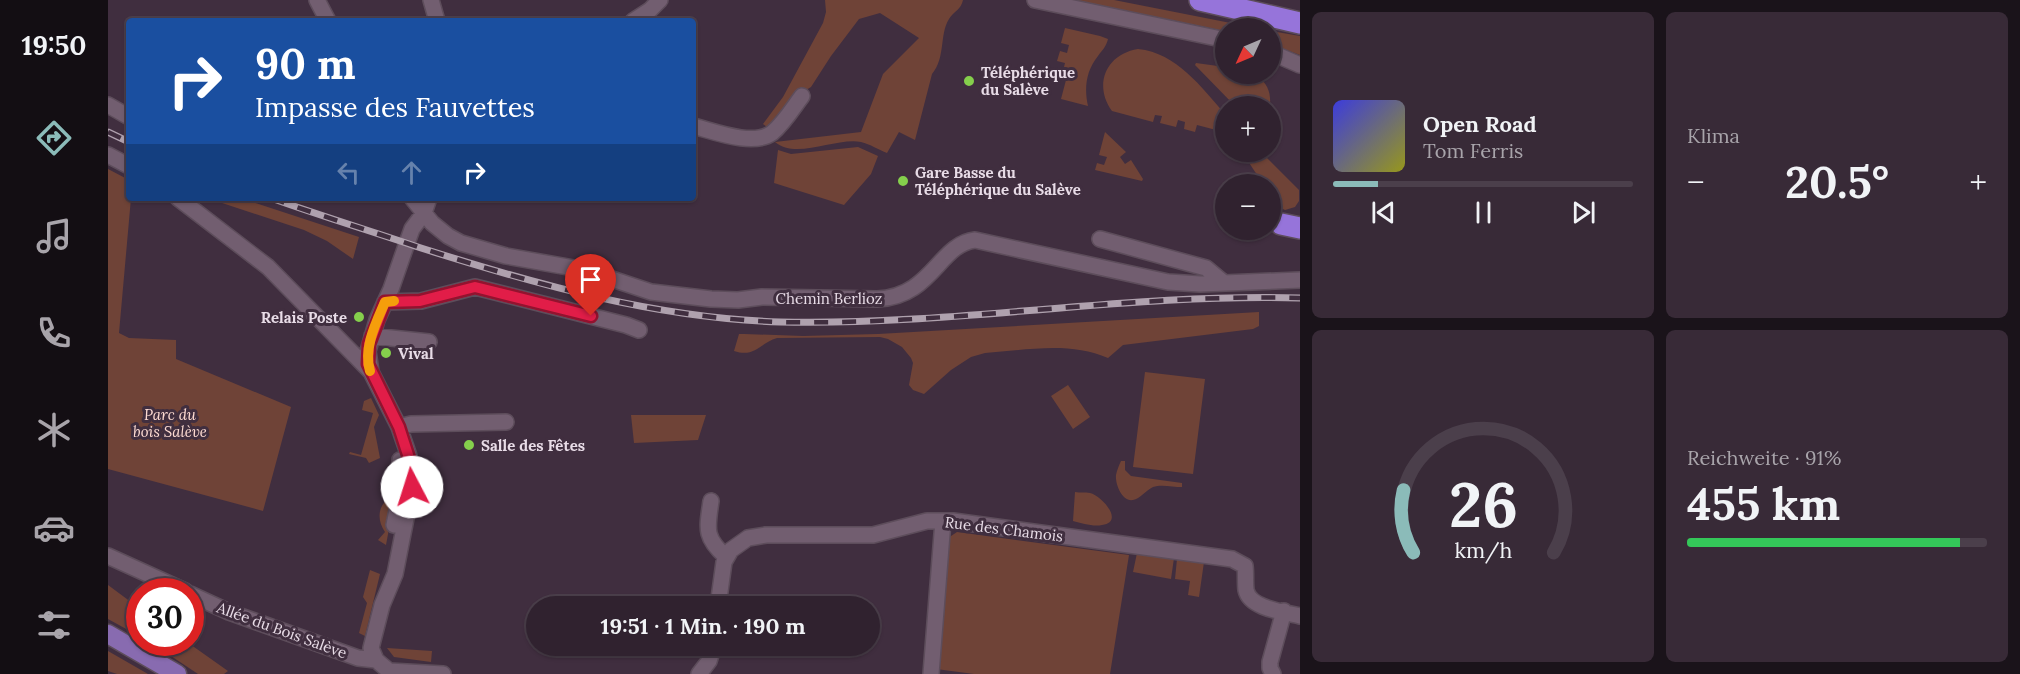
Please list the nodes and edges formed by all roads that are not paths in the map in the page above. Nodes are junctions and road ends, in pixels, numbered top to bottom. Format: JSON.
{"nodes":[{"id":1,"x":317,"y":0,"type":"edge"},
{"id":2,"x":431,"y":0,"type":"edge"},
{"id":3,"x":660,"y":0,"type":"edge"},
{"id":4,"x":1035,"y":0,"type":"edge"},
{"id":5,"x":1200,"y":0,"type":"edge"},
{"id":6,"x":1236,"y":0,"type":"edge"},
{"id":7,"x":1300,"y":9,"type":"edge"},
{"id":8,"x":326,"y":18,"type":"edge"},
{"id":9,"x":436,"y":18,"type":"edge"},
{"id":10,"x":638,"y":18,"type":"edge"},
{"id":11,"x":1300,"y":23,"type":"edge"},
{"id":12,"x":1215,"y":38,"type":"edge"},
{"id":13,"x":1281,"y":57,"type":"edge"},
{"id":14,"x":1300,"y":65,"type":"edge"},
{"id":15,"x":802,"y":96,"type":"dead end"},
{"id":16,"x":108,"y":105,"type":"edge"},
{"id":17,"x":126,"y":115,"type":"edge"},
{"id":18,"x":696,"y":127,"type":"edge"},
{"id":19,"x":108,"y":155,"type":"edge"},
{"id":20,"x":126,"y":164,"type":"edge"},
{"id":21,"x":182,"y":201,"type":"edge"},
{"id":22,"x":426,"y":205,"type":"edge"},
{"id":23,"x":1100,"y":239,"type":"dead end"},
{"id":24,"x":1300,"y":280,"type":"edge"},
{"id":25,"x":1224,"y":283,"type":"junction"},
{"id":26,"x":385,"y":302,"type":"junction"},
{"id":27,"x":639,"y":330,"type":"dead end"},
{"id":28,"x":372,"y":336,"type":"junction"},
{"id":29,"x":429,"y":342,"type":"dead end"},
{"id":30,"x":371,"y":372,"type":"junction"},
{"id":31,"x":506,"y":422,"type":"dead end"},
{"id":32,"x":400,"y":433,"type":"junction"},
{"id":33,"x":711,"y":501,"type":"dead end"},
{"id":34,"x":943,"y":521,"type":"junction"},
{"id":35,"x":108,"y":556,"type":"edge"},
{"id":36,"x":726,"y":557,"type":"junction"},
{"id":37,"x":156,"y":578,"type":"edge"},
{"id":38,"x":719,"y":596,"type":"edge"},
{"id":39,"x":204,"y":600,"type":"edge"},
{"id":40,"x":1284,"y":612,"type":"junction"},
{"id":41,"x":1300,"y":616,"type":"edge"},
{"id":42,"x":108,"y":634,"type":"edge"},
{"id":43,"x":711,"y":656,"type":"edge"},
{"id":44,"x":376,"y":660,"type":"junction"},
{"id":45,"x":177,"y":674,"type":"edge"},
{"id":46,"x":443,"y":674,"type":"edge"},
{"id":47,"x":699,"y":674,"type":"edge"},
{"id":48,"x":931,"y":674,"type":"edge"},
{"id":49,"x":1273,"y":674,"type":"edge"}],
"edges":[{"from":1,"to":8,"type":"street"},
{"from":2,"to":9,"type":"street"},
{"from":3,"to":10,"type":"street"},
{"from":4,"to":12,"type":"street"},
{"from":5,"to":11,"type":"highway"},
{"from":6,"to":7,"type":"highway"},
{"from":13,"to":14,"type":"street"},
{"from":15,"to":18,"type":"street"},
{"from":16,"to":17,"type":"street"},
{"from":19,"to":20,"type":"street"},
{"from":21,"to":30,"type":"street"},
{"from":22,"to":25,"type":"street","name":"Chemin Berlioz"},
{"from":22,"to":26,"type":"street"},
{"from":23,"to":25,"type":"street"},
{"from":24,"to":25,"type":"street","name":"Chemin Berlioz"},
{"from":26,"to":27,"type":"street"},
{"from":26,"to":28,"type":"street"},
{"from":28,"to":29,"type":"street"},
{"from":28,"to":30,"type":"street"},
{"from":30,"to":32,"type":"street"},
{"from":31,"to":32,"type":"street"},
{"from":32,"to":44,"type":"street"},
{"from":33,"to":36,"type":"street"},
{"from":34,"to":36,"type":"street","name":"Rue des Chamois"},
{"from":34,"to":40,"type":"street","name":"Rue des Chamois"},
{"from":34,"to":48,"type":"street"},
{"from":35,"to":37,"type":"street"},
{"from":36,"to":38,"type":"street"},
{"from":39,"to":44,"type":"street","name":"Allée du Bois Salève"},
{"from":40,"to":41,"type":"street"},
{"from":40,"to":49,"type":"street"},
{"from":42,"to":45,"type":"main road"},
{"from":43,"to":47,"type":"street"},
{"from":44,"to":46,"type":"street","name":"Allée du Bois Salève"}]}
